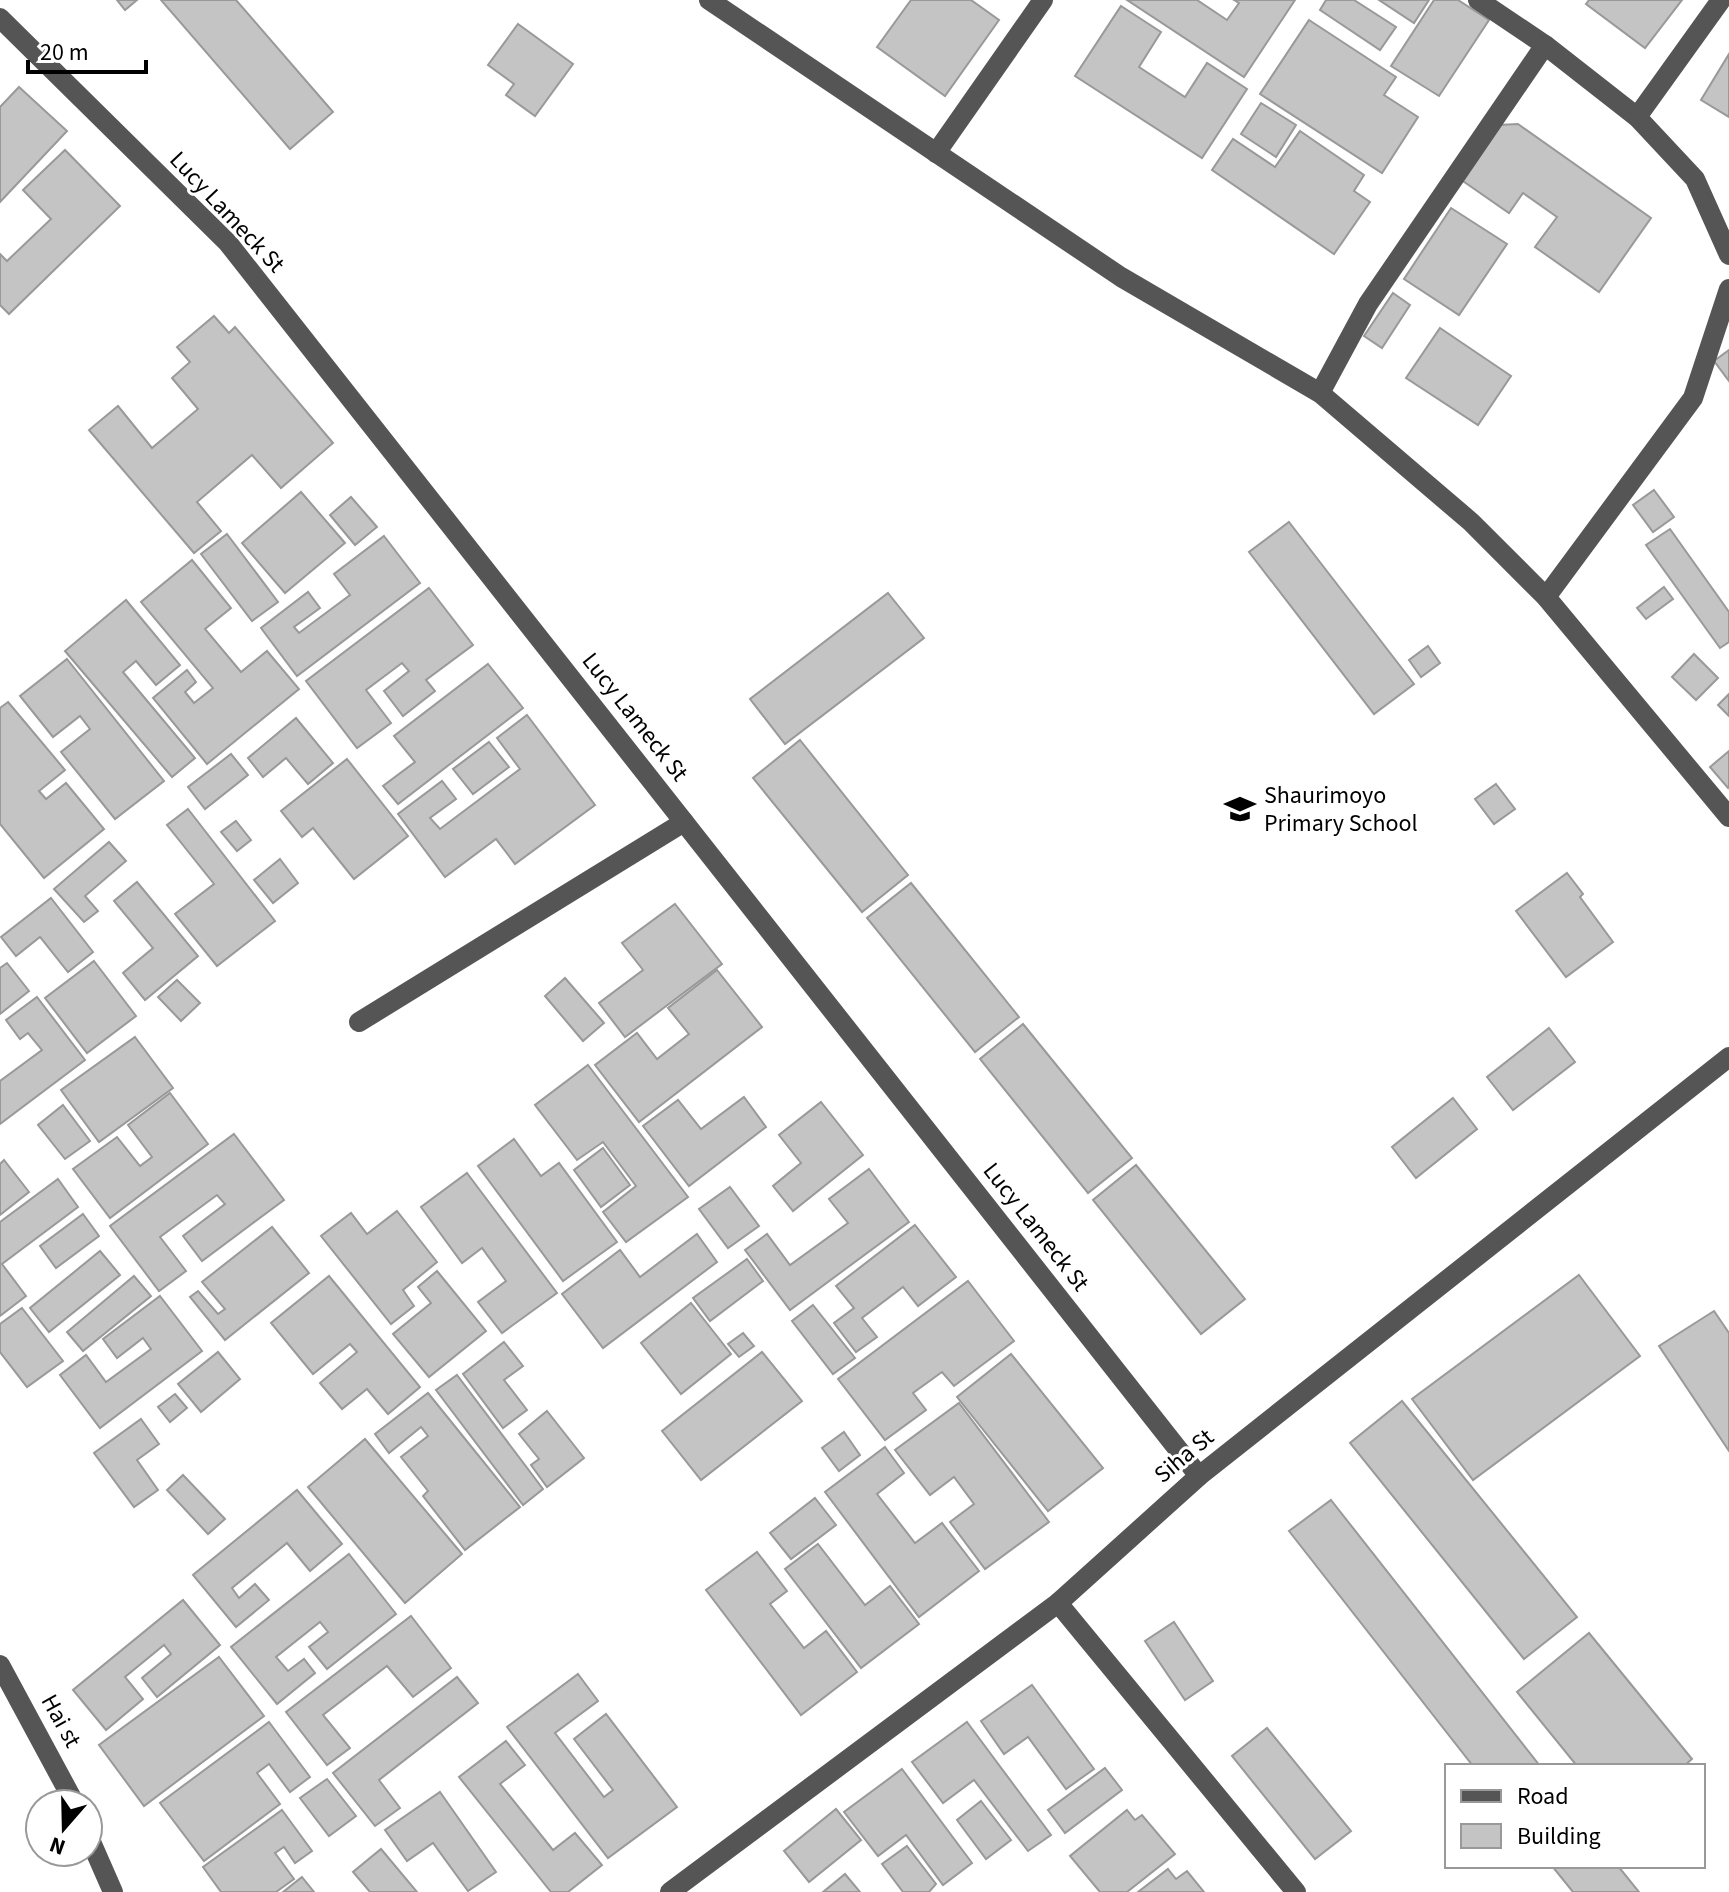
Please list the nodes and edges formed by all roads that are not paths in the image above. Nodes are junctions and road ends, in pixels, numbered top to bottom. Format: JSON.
{"nodes":[{"id":1,"x":709,"y":0,"type":"edge"},
{"id":2,"x":1043,"y":0,"type":"edge"},
{"id":3,"x":1478,"y":0,"type":"edge"},
{"id":4,"x":1721,"y":0,"type":"edge"},
{"id":5,"x":0,"y":18,"type":"edge"},
{"id":6,"x":1545,"y":45,"type":"junction"},
{"id":7,"x":1637,"y":117,"type":"junction"},
{"id":8,"x":936,"y":153,"type":"junction"},
{"id":9,"x":1729,"y":255,"type":"edge"},
{"id":10,"x":1729,"y":289,"type":"edge"},
{"id":11,"x":1320,"y":393,"type":"junction"},
{"id":12,"x":1546,"y":597,"type":"junction"},
{"id":13,"x":1729,"y":817,"type":"edge"},
{"id":14,"x":684,"y":822,"type":"junction"},
{"id":15,"x":359,"y":1022,"type":"dead end"},
{"id":16,"x":1729,"y":1057,"type":"edge"},
{"id":17,"x":1199,"y":1476,"type":"junction"},
{"id":18,"x":1058,"y":1603,"type":"junction"},
{"id":19,"x":0,"y":1665,"type":"edge"},
{"id":20,"x":66,"y":1788,"type":"edge"},
{"id":21,"x":102,"y":1868,"type":"edge"},
{"id":22,"x":113,"y":1892,"type":"edge"},
{"id":23,"x":670,"y":1892,"type":"edge"},
{"id":24,"x":1296,"y":1892,"type":"edge"}],
"edges":[{"from":1,"to":8,"type":"street"},
{"from":2,"to":8,"type":"street"},
{"from":3,"to":6,"type":"street"},
{"from":4,"to":7,"type":"street"},
{"from":5,"to":14,"type":"street","name":"Lucy Lameck St"},
{"from":6,"to":7,"type":"street"},
{"from":6,"to":11,"type":"street"},
{"from":7,"to":9,"type":"street"},
{"from":8,"to":11,"type":"street"},
{"from":10,"to":12,"type":"street"},
{"from":11,"to":12,"type":"street"},
{"from":12,"to":13,"type":"street"},
{"from":14,"to":15,"type":"street"},
{"from":14,"to":17,"type":"street","name":"Lucy Lameck St"},
{"from":16,"to":17,"type":"street","name":"Siha St"},
{"from":17,"to":18,"type":"street","name":"Siha St"},
{"from":18,"to":23,"type":"street","name":"Siha St"},
{"from":18,"to":24,"type":"street"},
{"from":19,"to":20,"type":"street","name":"Hai st"},
{"from":21,"to":22,"type":"street"}]}
